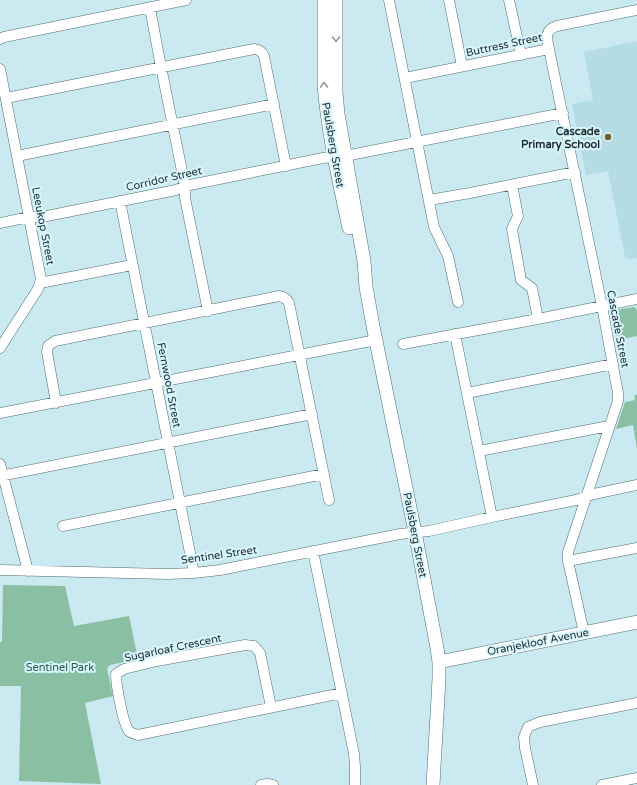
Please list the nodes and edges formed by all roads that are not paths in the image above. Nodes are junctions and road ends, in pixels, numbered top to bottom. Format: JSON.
{"nodes":[{"id":1,"x":186,"y":0,"type":"edge"},
{"id":2,"x":324,"y":0,"type":"edge"},
{"id":3,"x":336,"y":0,"type":"edge"},
{"id":4,"x":389,"y":0,"type":"edge"},
{"id":5,"x":449,"y":0,"type":"edge"},
{"id":6,"x":509,"y":0,"type":"edge"},
{"id":7,"x":150,"y":8,"type":"junction"},
{"id":8,"x":637,"y":10,"type":"edge"},
{"id":9,"x":0,"y":39,"type":"edge"},
{"id":10,"x":549,"y":49,"type":"junction"},
{"id":11,"x":521,"y":55,"type":"junction"},
{"id":12,"x":462,"y":66,"type":"junction"},
{"id":13,"x":161,"y":68,"type":"junction"},
{"id":14,"x":0,"y":69,"type":"edge"},
{"id":15,"x":405,"y":78,"type":"junction"},
{"id":16,"x":6,"y":98,"type":"junction"},
{"id":17,"x":274,"y":104,"type":"junction"},
{"id":18,"x":563,"y":113,"type":"junction"},
{"id":19,"x":172,"y":124,"type":"junction"},
{"id":20,"x":417,"y":142,"type":"junction"},
{"id":21,"x":17,"y":156,"type":"junction"},
{"id":22,"x":340,"y":156,"type":"junction"},
{"id":23,"x":286,"y":166,"type":"junction"},
{"id":24,"x":575,"y":172,"type":"junction"},
{"id":25,"x":512,"y":185,"type":"junction"},
{"id":26,"x":185,"y":186,"type":"junction"},
{"id":27,"x":429,"y":200,"type":"junction"},
{"id":28,"x":120,"y":201,"type":"junction"},
{"id":29,"x":29,"y":217,"type":"junction"},
{"id":30,"x":0,"y":223,"type":"edge"},
{"id":31,"x":132,"y":265,"type":"junction"},
{"id":32,"x":40,"y":284,"type":"junction"},
{"id":33,"x":637,"y":299,"type":"edge"},
{"id":34,"x":458,"y":302,"type":"dead end"},
{"id":35,"x":602,"y":306,"type":"junction"},
{"id":36,"x":208,"y":311,"type":"junction"},
{"id":37,"x":538,"y":319,"type":"junction"},
{"id":38,"x":144,"y":323,"type":"junction"},
{"id":39,"x":455,"y":334,"type":"junction"},
{"id":40,"x":376,"y":340,"type":"junction"},
{"id":41,"x":403,"y":344,"type":"dead end"},
{"id":42,"x":0,"y":348,"type":"edge"},
{"id":43,"x":300,"y":354,"type":"junction"},
{"id":44,"x":613,"y":364,"type":"junction"},
{"id":45,"x":156,"y":383,"type":"junction"},
{"id":46,"x":467,"y":393,"type":"junction"},
{"id":47,"x":56,"y":402,"type":"junction"},
{"id":48,"x":0,"y":413,"type":"edge"},
{"id":49,"x":312,"y":414,"type":"junction"},
{"id":50,"x":609,"y":426,"type":"junction"},
{"id":51,"x":168,"y":443,"type":"junction"},
{"id":52,"x":479,"y":452,"type":"junction"},
{"id":53,"x":0,"y":464,"type":"edge"},
{"id":54,"x":324,"y":474,"type":"junction"},
{"id":55,"x":1,"y":475,"type":"edge"},
{"id":56,"x":637,"y":486,"type":"edge"},
{"id":57,"x":586,"y":497,"type":"junction"},
{"id":58,"x":329,"y":500,"type":"dead end"},
{"id":59,"x":180,"y":502,"type":"junction"},
{"id":60,"x":492,"y":517,"type":"junction"},
{"id":61,"x":63,"y":526,"type":"dead end"},
{"id":62,"x":415,"y":532,"type":"junction"},
{"id":63,"x":637,"y":548,"type":"edge"},
{"id":64,"x":313,"y":551,"type":"junction"},
{"id":65,"x":568,"y":561,"type":"junction"},
{"id":66,"x":0,"y":570,"type":"edge"},
{"id":67,"x":28,"y":571,"type":"junction"},
{"id":68,"x":194,"y":573,"type":"junction"},
{"id":69,"x":637,"y":622,"type":"edge"},
{"id":70,"x":584,"y":633,"type":"junction"},
{"id":71,"x":439,"y":662,"type":"junction"},
{"id":72,"x":342,"y":693,"type":"junction"},
{"id":73,"x":637,"y":703,"type":"edge"},
{"id":74,"x":271,"y":708,"type":"junction"},
{"id":75,"x":637,"y":778,"type":"edge"},
{"id":76,"x":261,"y":785,"type":"edge"},
{"id":77,"x":273,"y":785,"type":"edge"},
{"id":78,"x":355,"y":785,"type":"edge"},
{"id":79,"x":433,"y":785,"type":"edge"},
{"id":80,"x":533,"y":785,"type":"edge"},
{"id":81,"x":602,"y":785,"type":"edge"}],
"edges":[{"from":1,"to":7,"type":"street"},
{"from":22,"to":2,"type":"street","name":"Paulsberg Street","one_way":true},
{"from":3,"to":22,"type":"street","name":"Paulsberg Street","one_way":true},
{"from":4,"to":15,"type":"street"},
{"from":5,"to":12,"type":"street"},
{"from":6,"to":11,"type":"street"},
{"from":7,"to":9,"type":"street"},
{"from":7,"to":13,"type":"street"},
{"from":8,"to":10,"type":"street","name":"Buttress Street"},
{"from":10,"to":11,"type":"street","name":"Buttress Street"},
{"from":10,"to":18,"type":"street","name":"Cascade Street"},
{"from":11,"to":12,"type":"street","name":"Buttress Street"},
{"from":12,"to":15,"type":"street","name":"Buttress Street"},
{"from":13,"to":16,"type":"street"},
{"from":13,"to":17,"type":"street"},
{"from":13,"to":19,"type":"street"},
{"from":14,"to":16,"type":"street","name":"Leeukop Street"},
{"from":15,"to":20,"type":"street"},
{"from":16,"to":21,"type":"street","name":"Leeukop Street"},
{"from":17,"to":19,"type":"street"},
{"from":17,"to":23,"type":"street"},
{"from":18,"to":20,"type":"street","name":"Corridor Street"},
{"from":18,"to":24,"type":"street","name":"Cascade Street"},
{"from":19,"to":21,"type":"street"},
{"from":19,"to":26,"type":"street"},
{"from":20,"to":22,"type":"street","name":"Corridor Street"},
{"from":20,"to":27,"type":"street"},
{"from":21,"to":29,"type":"street","name":"Leeukop Street"},
{"from":22,"to":23,"type":"street","name":"Corridor Street"},
{"from":22,"to":40,"type":"street","name":"Paulsberg Street"},
{"from":23,"to":26,"type":"street","name":"Corridor Street"},
{"from":24,"to":25,"type":"street"},
{"from":24,"to":35,"type":"street","name":"Cascade Street"},
{"from":25,"to":27,"type":"street"},
{"from":25,"to":37,"type":"street"},
{"from":26,"to":28,"type":"street","name":"Corridor Street"},
{"from":26,"to":36,"type":"street"},
{"from":27,"to":34,"type":"street"},
{"from":28,"to":29,"type":"street","name":"Corridor Street"},
{"from":28,"to":31,"type":"street","name":"Fernwood Street"},
{"from":29,"to":30,"type":"street","name":"Corridor Street"},
{"from":29,"to":32,"type":"street","name":"Leeukop Street"},
{"from":31,"to":32,"type":"street"},
{"from":31,"to":38,"type":"street","name":"Fernwood Street"},
{"from":32,"to":42,"type":"street"},
{"from":33,"to":35,"type":"street"},
{"from":35,"to":37,"type":"street"},
{"from":35,"to":44,"type":"street","name":"Cascade Street"},
{"from":36,"to":38,"type":"street"},
{"from":36,"to":43,"type":"street"},
{"from":37,"to":39,"type":"street"},
{"from":38,"to":45,"type":"street","name":"Fernwood Street"},
{"from":38,"to":47,"type":"street"},
{"from":39,"to":41,"type":"street"},
{"from":39,"to":46,"type":"street"},
{"from":40,"to":43,"type":"street"},
{"from":40,"to":62,"type":"street","name":"Paulsberg Street"},
{"from":43,"to":45,"type":"street"},
{"from":43,"to":49,"type":"street"},
{"from":44,"to":46,"type":"street"},
{"from":44,"to":50,"type":"street","name":"Cascade Street"},
{"from":45,"to":47,"type":"street"},
{"from":45,"to":51,"type":"street","name":"Fernwood Street"},
{"from":46,"to":52,"type":"street"},
{"from":47,"to":48,"type":"street"},
{"from":49,"to":51,"type":"street"},
{"from":49,"to":54,"type":"street"},
{"from":50,"to":52,"type":"street"},
{"from":50,"to":57,"type":"street","name":"Cascade Street"},
{"from":51,"to":55,"type":"street"},
{"from":51,"to":59,"type":"street","name":"Fernwood Street"},
{"from":52,"to":60,"type":"street"},
{"from":53,"to":55,"type":"street"},
{"from":54,"to":58,"type":"street"},
{"from":54,"to":59,"type":"street"},
{"from":55,"to":67,"type":"street"},
{"from":56,"to":57,"type":"street","name":"Sentinel Street"},
{"from":57,"to":60,"type":"street","name":"Sentinel Street"},
{"from":57,"to":65,"type":"street","name":"Cascade Street"},
{"from":59,"to":61,"type":"street"},
{"from":59,"to":68,"type":"street","name":"Fernwood Street"},
{"from":60,"to":62,"type":"street","name":"Sentinel Street"},
{"from":62,"to":64,"type":"street","name":"Sentinel Street"},
{"from":62,"to":71,"type":"street","name":"Paulsberg Street"},
{"from":63,"to":65,"type":"street"},
{"from":64,"to":68,"type":"street","name":"Sentinel Street"},
{"from":64,"to":72,"type":"street"},
{"from":65,"to":70,"type":"street","name":"Cascade Street"},
{"from":66,"to":67,"type":"street","name":"Sentinel Street"},
{"from":67,"to":68,"type":"street","name":"Sentinel Street"},
{"from":69,"to":70,"type":"street","name":"Oranjekloof Avenue"},
{"from":70,"to":71,"type":"street","name":"Oranjekloof Avenue"},
{"from":71,"to":79,"type":"street","name":"Paulsberg Street"},
{"from":72,"to":74,"type":"street","name":"Sugarloaf Crescent"},
{"from":72,"to":78,"type":"street"},
{"from":73,"to":80,"type":"street"},
{"from":74,"to":74,"type":"street","name":"Sugarloaf Crescent"},
{"from":75,"to":81,"type":"street"},
{"from":76,"to":77,"type":"street"}]}
